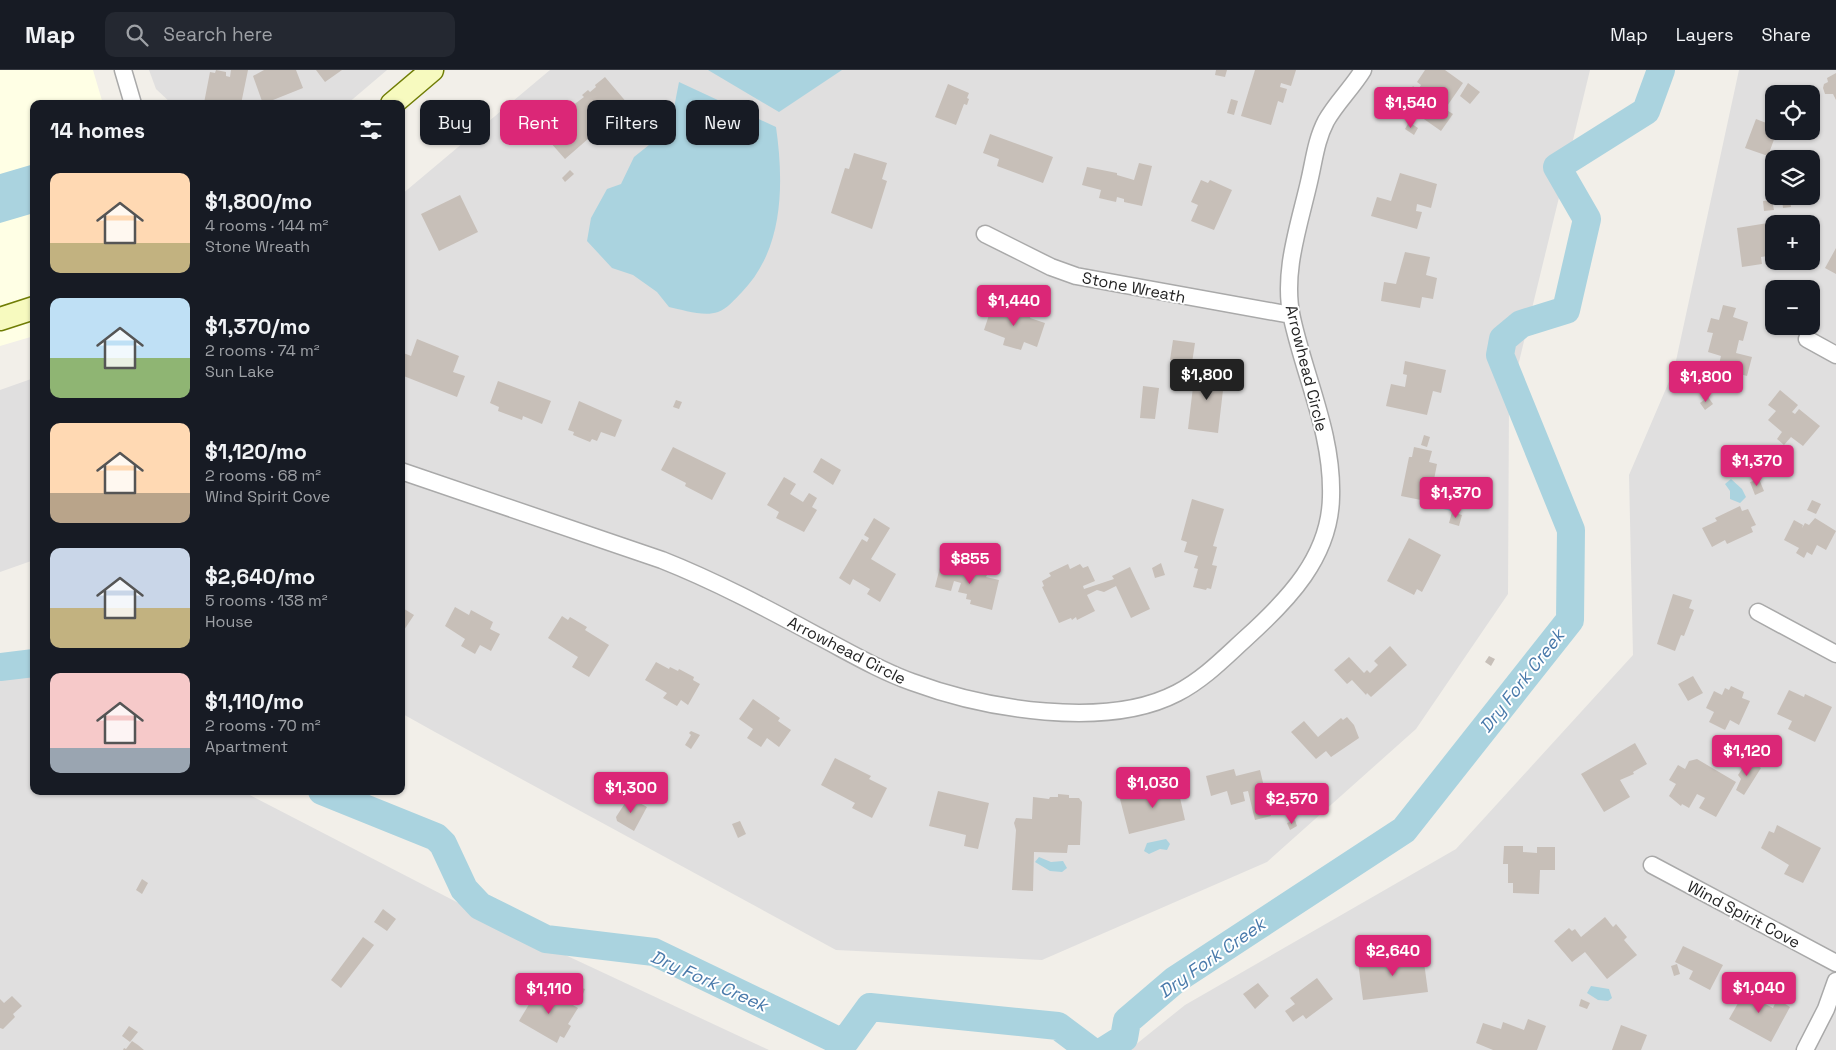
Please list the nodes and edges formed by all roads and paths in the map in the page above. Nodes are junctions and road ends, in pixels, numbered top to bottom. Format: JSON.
{"nodes":[{"id":1,"x":123,"y":70,"type":"edge"},
{"id":2,"x":432,"y":70,"type":"edge"},
{"id":3,"x":1363,"y":70,"type":"edge"},
{"id":4,"x":132,"y":100,"type":"edge"},
{"id":5,"x":397,"y":100,"type":"edge"},
{"id":6,"x":985,"y":234,"type":"dead end"},
{"id":7,"x":30,"y":309,"type":"edge"},
{"id":8,"x":1291,"y":315,"type":"junction"},
{"id":9,"x":0,"y":319,"type":"edge"},
{"id":10,"x":1807,"y":339,"type":"dead end"},
{"id":11,"x":1836,"y":355,"type":"edge"},
{"id":12,"x":405,"y":472,"type":"edge"},
{"id":13,"x":1758,"y":612,"type":"dead end"},
{"id":14,"x":1836,"y":654,"type":"edge"},
{"id":15,"x":1652,"y":865,"type":"dead end"},
{"id":16,"x":1836,"y":963,"type":"edge"},
{"id":17,"x":1836,"y":982,"type":"edge"},
{"id":18,"x":1806,"y":1050,"type":"edge"}],
"edges":[{"from":1,"to":4,"type":"street"},
{"from":2,"to":5,"type":"main road"},
{"from":3,"to":8,"type":"street","name":"Arrowhead Circle"},
{"from":6,"to":8,"type":"street","name":"Stone Wreath"},
{"from":7,"to":9,"type":"main road"},
{"from":8,"to":12,"type":"street","name":"Arrowhead Circle"},
{"from":10,"to":11,"type":"street"},
{"from":13,"to":14,"type":"street"},
{"from":15,"to":16,"type":"street","name":"Wind Spirit Cove"},
{"from":17,"to":18,"type":"street"}]}
